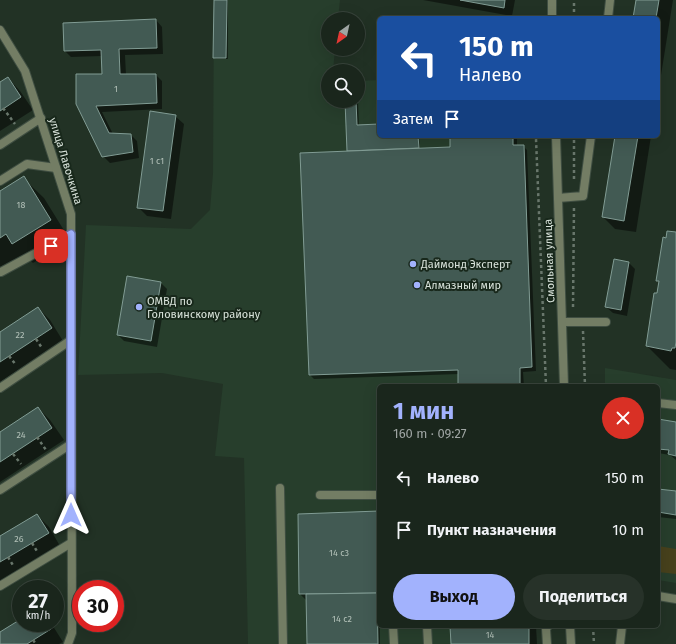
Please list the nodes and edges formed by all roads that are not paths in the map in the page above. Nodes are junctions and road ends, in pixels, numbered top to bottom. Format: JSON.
{"nodes":[{"id":1,"x":552,"y":0,"type":"edge"},
{"id":2,"x":610,"y":0,"type":"edge"},
{"id":3,"x":552,"y":16,"type":"edge"},
{"id":4,"x":608,"y":16,"type":"edge"},
{"id":5,"x":1,"y":35,"type":"edge"},
{"id":6,"x":41,"y":118,"type":"junction"},
{"id":7,"x":556,"y":138,"type":"edge"},
{"id":8,"x":591,"y":138,"type":"edge"},
{"id":9,"x":0,"y":145,"type":"edge"},
{"id":10,"x":56,"y":168,"type":"junction"},
{"id":11,"x":0,"y":181,"type":"edge"},
{"id":12,"x":558,"y":198,"type":"junction"},
{"id":13,"x":71,"y":234,"type":"junction"},
{"id":14,"x":1,"y":272,"type":"edge"},
{"id":15,"x":562,"y":322,"type":"junction"},
{"id":16,"x":606,"y":322,"type":"dead end"},
{"id":17,"x":71,"y":340,"type":"junction"},
{"id":18,"x":564,"y":384,"type":"edge"},
{"id":19,"x":0,"y":388,"type":"edge"},
{"id":20,"x":660,"y":403,"type":"edge"},
{"id":21,"x":676,"y":405,"type":"edge"},
{"id":22,"x":72,"y":444,"type":"junction"},
{"id":23,"x":280,"y":488,"type":"dead end"},
{"id":24,"x":0,"y":490,"type":"edge"},
{"id":25,"x":320,"y":495,"type":"dead end"},
{"id":26,"x":377,"y":495,"type":"edge"},
{"id":27,"x":71,"y":543,"type":"junction"},
{"id":28,"x":0,"y":586,"type":"edge"},
{"id":29,"x":660,"y":596,"type":"edge"},
{"id":30,"x":676,"y":599,"type":"edge"},
{"id":31,"x":393,"y":628,"type":"edge"},
{"id":32,"x":427,"y":628,"type":"edge"},
{"id":33,"x":547,"y":628,"type":"edge"},
{"id":34,"x":570,"y":628,"type":"edge"},
{"id":35,"x":622,"y":628,"type":"edge"},
{"id":36,"x":68,"y":644,"type":"edge"},
{"id":37,"x":283,"y":644,"type":"edge"},
{"id":38,"x":394,"y":644,"type":"edge"},
{"id":39,"x":428,"y":644,"type":"edge"},
{"id":40,"x":547,"y":644,"type":"edge"},
{"id":41,"x":571,"y":644,"type":"edge"},
{"id":42,"x":620,"y":644,"type":"edge"}],
"edges":[{"from":1,"to":3,"type":"street"},
{"from":2,"to":4,"type":"street"},
{"from":5,"to":6,"type":"street","name":"улица Лавочкина"},
{"from":6,"to":9,"type":"street"},
{"from":6,"to":10,"type":"street","name":"улица Лавочкина"},
{"from":7,"to":12,"type":"street","name":"Смольная улица"},
{"from":8,"to":12,"type":"street"},
{"from":10,"to":11,"type":"street"},
{"from":10,"to":13,"type":"street","name":"улица Лавочкина"},
{"from":12,"to":15,"type":"street","name":"Смольная улица"},
{"from":13,"to":14,"type":"street"},
{"from":13,"to":17,"type":"street","name":"улица Лавочкина"},
{"from":15,"to":16,"type":"street"},
{"from":15,"to":18,"type":"street","name":"Смольная улица"},
{"from":17,"to":19,"type":"street"},
{"from":17,"to":22,"type":"street","name":"улица Лавочкина"},
{"from":20,"to":21,"type":"street"},
{"from":22,"to":24,"type":"street"},
{"from":22,"to":27,"type":"street","name":"улица Лавочкина"},
{"from":23,"to":37,"type":"street"},
{"from":25,"to":26,"type":"street"},
{"from":27,"to":28,"type":"street"},
{"from":27,"to":36,"type":"street","name":"улица Лавочкина"},
{"from":29,"to":30,"type":"street"},
{"from":31,"to":38,"type":"street"},
{"from":32,"to":39,"type":"street"},
{"from":33,"to":40,"type":"street"},
{"from":34,"to":41,"type":"street"},
{"from":35,"to":42,"type":"street"}]}
